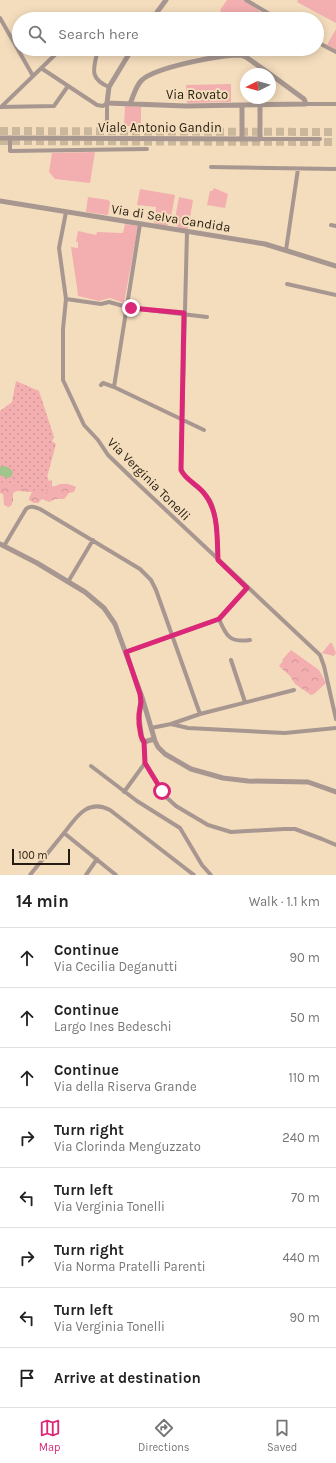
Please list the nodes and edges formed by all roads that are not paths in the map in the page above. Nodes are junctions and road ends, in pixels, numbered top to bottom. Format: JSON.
{"nodes":[{"id":1,"x":166,"y":0,"type":"edge"},
{"id":2,"x":246,"y":0,"type":"edge"},
{"id":3,"x":157,"y":12,"type":"edge"},
{"id":4,"x":266,"y":12,"type":"edge"},
{"id":5,"x":0,"y":18,"type":"edge"},
{"id":6,"x":12,"y":39,"type":"edge"},
{"id":7,"x":324,"y":46,"type":"edge"},
{"id":8,"x":336,"y":52,"type":"edge"},
{"id":9,"x":22,"y":56,"type":"edge"},
{"id":10,"x":54,"y":56,"type":"edge"},
{"id":11,"x":96,"y":56,"type":"edge"},
{"id":12,"x":128,"y":56,"type":"edge"},
{"id":13,"x":234,"y":56,"type":"edge"},
{"id":14,"x":243,"y":56,"type":"edge"},
{"id":15,"x":41,"y":68,"type":"junction"},
{"id":16,"x":262,"y":68,"type":"edge"},
{"id":17,"x":33,"y":76,"type":"junction"},
{"id":18,"x":276,"y":78,"type":"edge"},
{"id":19,"x":68,"y":86,"type":"junction"},
{"id":20,"x":109,"y":87,"type":"junction"},
{"id":21,"x":107,"y":103,"type":"junction"},
{"id":22,"x":130,"y":104,"type":"junction"},
{"id":23,"x":242,"y":104,"type":"junction"},
{"id":24,"x":306,"y":104,"type":"junction"},
{"id":25,"x":336,"y":104,"type":"edge"},
{"id":26,"x":260,"y":105,"type":"junction"},
{"id":27,"x":0,"y":106,"type":"edge"},
{"id":28,"x":108,"y":125,"type":"dead end"},
{"id":29,"x":0,"y":138,"type":"edge"},
{"id":30,"x":10,"y":138,"type":"junction"},
{"id":31,"x":242,"y":138,"type":"junction"},
{"id":32,"x":260,"y":139,"type":"junction"},
{"id":33,"x":320,"y":139,"type":"dead end"},
{"id":34,"x":147,"y":149,"type":"dead end"},
{"id":35,"x":211,"y":167,"type":"dead end"},
{"id":36,"x":298,"y":169,"type":"junction"},
{"id":37,"x":336,"y":169,"type":"edge"},
{"id":38,"x":0,"y":201,"type":"edge"},
{"id":39,"x":66,"y":212,"type":"junction"},
{"id":40,"x":140,"y":224,"type":"junction"},
{"id":41,"x":187,"y":232,"type":"junction"},
{"id":42,"x":286,"y":250,"type":"junction"},
{"id":43,"x":336,"y":266,"type":"edge"},
{"id":44,"x":287,"y":284,"type":"dead end"},
{"id":45,"x":336,"y":295,"type":"edge"},
{"id":46,"x":66,"y":299,"type":"junction"},
{"id":47,"x":127,"y":307,"type":"junction"},
{"id":48,"x":184,"y":313,"type":"junction"},
{"id":49,"x":207,"y":317,"type":"dead end"},
{"id":50,"x":101,"y":385,"type":"dead end"},
{"id":51,"x":114,"y":387,"type":"junction"},
{"id":52,"x":182,"y":419,"type":"junction"},
{"id":53,"x":204,"y":430,"type":"dead end"},
{"id":54,"x":93,"y":540,"type":"junction"},
{"id":55,"x":2,"y":545,"type":"edge"},
{"id":56,"x":218,"y":560,"type":"junction"},
{"id":57,"x":68,"y":582,"type":"junction"},
{"id":58,"x":247,"y":588,"type":"junction"},
{"id":59,"x":219,"y":619,"type":"junction"},
{"id":60,"x":172,"y":635,"type":"junction"},
{"id":61,"x":250,"y":640,"type":"dead end"},
{"id":62,"x":126,"y":652,"type":"junction"},
{"id":63,"x":231,"y":660,"type":"dead end"},
{"id":64,"x":294,"y":690,"type":"dead end"},
{"id":65,"x":140,"y":694,"type":"junction"},
{"id":66,"x":245,"y":702,"type":"junction"},
{"id":67,"x":147,"y":714,"type":"junction"},
{"id":68,"x":200,"y":714,"type":"junction"},
{"id":69,"x":139,"y":716,"type":"junction"},
{"id":70,"x":336,"y":719,"type":"edge"},
{"id":71,"x":171,"y":724,"type":"junction"},
{"id":72,"x":151,"y":728,"type":"junction"},
{"id":73,"x":336,"y":728,"type":"edge"},
{"id":74,"x":154,"y":739,"type":"junction"},
{"id":75,"x":144,"y":742,"type":"junction"},
{"id":76,"x":145,"y":763,"type":"junction"},
{"id":77,"x":91,"y":766,"type":"dead end"},
{"id":78,"x":124,"y":792,"type":"junction"},
{"id":79,"x":336,"y":792,"type":"edge"},
{"id":80,"x":64,"y":833,"type":"junction"},
{"id":81,"x":336,"y":845,"type":"edge"},
{"id":82,"x":97,"y":859,"type":"junction"},
{"id":83,"x":208,"y":874,"type":"edge"},
{"id":84,"x":30,"y":875,"type":"edge"},
{"id":85,"x":86,"y":875,"type":"edge"},
{"id":86,"x":116,"y":875,"type":"edge"},
{"id":87,"x":194,"y":875,"type":"edge"}],
"edges":[{"from":1,"to":3,"type":"street"},
{"from":2,"to":4,"type":"street"},
{"from":5,"to":6,"type":"street"},
{"from":7,"to":8,"type":"street"},
{"from":9,"to":17,"type":"street"},
{"from":10,"to":15,"type":"street"},
{"from":11,"to":20,"type":"street"},
{"from":12,"to":20,"type":"street"},
{"from":13,"to":22,"type":"street"},
{"from":14,"to":16,"type":"street"},
{"from":15,"to":17,"type":"street"},
{"from":15,"to":19,"type":"street"},
{"from":17,"to":27,"type":"street"},
{"from":18,"to":24,"type":"street"},
{"from":19,"to":21,"type":"street"},
{"from":19,"to":27,"type":"street"},
{"from":20,"to":21,"type":"street"},
{"from":21,"to":22,"type":"street","name":"Via Rovato"},
{"from":21,"to":28,"type":"street"},
{"from":22,"to":23,"type":"street","name":"Via Rovato"},
{"from":23,"to":26,"type":"street","name":"Via Rovato"},
{"from":23,"to":31,"type":"street"},
{"from":24,"to":25,"type":"street","name":"Via Rovato"},
{"from":24,"to":26,"type":"street","name":"Via Rovato"},
{"from":26,"to":32,"type":"street"},
{"from":29,"to":30,"type":"street","name":"Viale Antonio Gandin"},
{"from":30,"to":31,"type":"street","name":"Viale Antonio Gandin"},
{"from":30,"to":34,"type":"street"},
{"from":31,"to":32,"type":"street","name":"Viale Antonio Gandin"},
{"from":32,"to":33,"type":"street","name":"Viale Antonio Gandin"},
{"from":35,"to":36,"type":"street"},
{"from":36,"to":37,"type":"street"},
{"from":36,"to":42,"type":"street"},
{"from":38,"to":39,"type":"street","name":"Via di Selva Candida"},
{"from":39,"to":40,"type":"street","name":"Via di Selva Candida"},
{"from":39,"to":46,"type":"street","name":"Via Verginia Tonelli"},
{"from":40,"to":41,"type":"street","name":"Via di Selva Candida"},
{"from":40,"to":47,"type":"street"},
{"from":41,"to":42,"type":"street","name":"Via di Selva Candida"},
{"from":41,"to":48,"type":"street"},
{"from":42,"to":43,"type":"street","name":"Via di Selva Candida"},
{"from":44,"to":45,"type":"street"},
{"from":46,"to":47,"type":"street"},
{"from":46,"to":56,"type":"street","name":"Via Verginia Tonelli"},
{"from":47,"to":48,"type":"street"},
{"from":47,"to":51,"type":"street"},
{"from":48,"to":49,"type":"street"},
{"from":48,"to":52,"type":"street"},
{"from":50,"to":51,"type":"street"},
{"from":51,"to":52,"type":"street"},
{"from":52,"to":53,"type":"street"},
{"from":52,"to":56,"type":"street"},
{"from":54,"to":55,"type":"street"},
{"from":54,"to":57,"type":"street"},
{"from":54,"to":60,"type":"street"},
{"from":55,"to":57,"type":"street"},
{"from":56,"to":58,"type":"street","name":"Via Verginia Tonelli"},
{"from":57,"to":62,"type":"street"},
{"from":58,"to":59,"type":"street"},
{"from":58,"to":70,"type":"street","name":"Via Verginia Tonelli"},
{"from":59,"to":60,"type":"street"},
{"from":59,"to":61,"type":"street"},
{"from":60,"to":62,"type":"street"},
{"from":60,"to":68,"type":"street"},
{"from":62,"to":65,"type":"street"},
{"from":63,"to":66,"type":"street"},
{"from":64,"to":66,"type":"street"},
{"from":65,"to":67,"type":"street"},
{"from":65,"to":69,"type":"street"},
{"from":66,"to":68,"type":"street"},
{"from":67,"to":69,"type":"street"},
{"from":67,"to":72,"type":"street"},
{"from":68,"to":71,"type":"street"},
{"from":69,"to":75,"type":"street"},
{"from":71,"to":72,"type":"street"},
{"from":71,"to":73,"type":"street"},
{"from":72,"to":74,"type":"street"},
{"from":74,"to":75,"type":"street"},
{"from":74,"to":79,"type":"street"},
{"from":75,"to":76,"type":"street"},
{"from":76,"to":78,"type":"street"},
{"from":76,"to":81,"type":"street"},
{"from":77,"to":78,"type":"street"},
{"from":78,"to":83,"type":"street"},
{"from":80,"to":82,"type":"street"},
{"from":80,"to":84,"type":"street"},
{"from":80,"to":87,"type":"street"},
{"from":82,"to":85,"type":"street"},
{"from":82,"to":86,"type":"street"}]}
